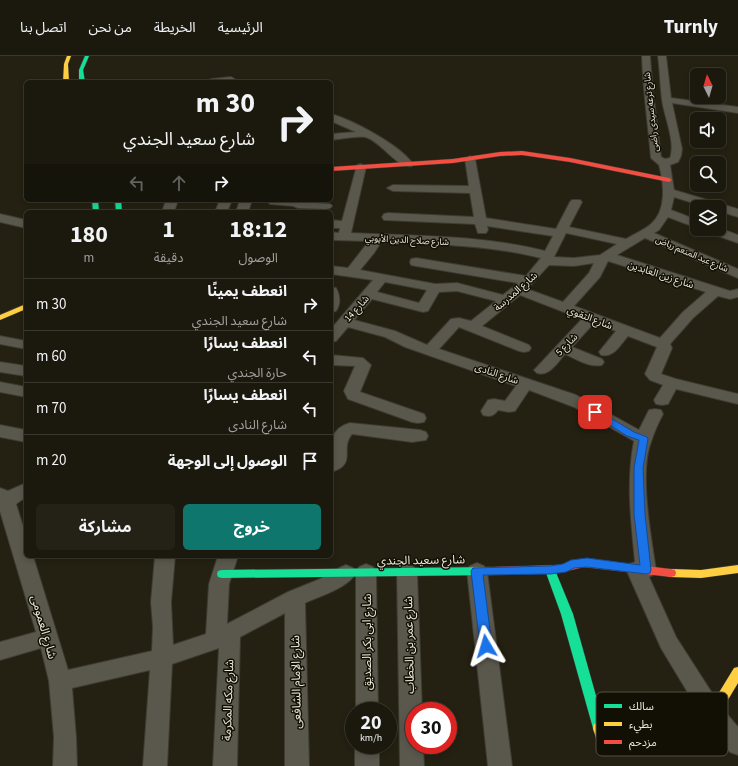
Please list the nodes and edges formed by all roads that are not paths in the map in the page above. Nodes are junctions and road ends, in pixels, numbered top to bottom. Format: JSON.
{"nodes":[{"id":1,"x":69,"y":56,"type":"edge"},
{"id":2,"x":87,"y":56,"type":"edge"},
{"id":3,"x":646,"y":56,"type":"edge"},
{"id":4,"x":662,"y":56,"type":"edge"},
{"id":5,"x":66,"y":80,"type":"edge"},
{"id":6,"x":82,"y":80,"type":"edge"},
{"id":7,"x":668,"y":100,"type":"junction"},
{"id":8,"x":738,"y":110,"type":"edge"},
{"id":9,"x":333,"y":118,"type":"edge"},
{"id":10,"x":369,"y":134,"type":"junction"},
{"id":11,"x":333,"y":137,"type":"edge"},
{"id":12,"x":470,"y":159,"type":"junction"},
{"id":13,"x":664,"y":163,"type":"junction"},
{"id":14,"x":408,"y":164,"type":"junction"},
{"id":15,"x":361,"y":167,"type":"junction"},
{"id":16,"x":333,"y":169,"type":"edge"},
{"id":17,"x":669,"y":180,"type":"junction"},
{"id":18,"x":393,"y":188,"type":"dead end"},
{"id":19,"x":476,"y":190,"type":"junction"},
{"id":20,"x":669,"y":192,"type":"junction"},
{"id":21,"x":696,"y":200,"type":"edge"},
{"id":22,"x":274,"y":202,"type":"dead end"},
{"id":23,"x":576,"y":202,"type":"dead end"},
{"id":24,"x":297,"y":205,"type":"edge"},
{"id":25,"x":326,"y":206,"type":"dead end"},
{"id":26,"x":726,"y":209,"type":"edge"},
{"id":27,"x":666,"y":212,"type":"junction"},
{"id":28,"x":738,"y":213,"type":"edge"},
{"id":29,"x":388,"y":217,"type":"dead end"},
{"id":30,"x":0,"y":218,"type":"edge"},
{"id":31,"x":481,"y":221,"type":"junction"},
{"id":32,"x":690,"y":221,"type":"edge"},
{"id":33,"x":24,"y":224,"type":"edge"},
{"id":34,"x":333,"y":225,"type":"edge"},
{"id":35,"x":346,"y":231,"type":"junction"},
{"id":36,"x":562,"y":231,"type":"junction"},
{"id":37,"x":646,"y":234,"type":"junction"},
{"id":38,"x":333,"y":235,"type":"edge"},
{"id":39,"x":726,"y":235,"type":"edge"},
{"id":40,"x":377,"y":238,"type":"junction"},
{"id":41,"x":738,"y":239,"type":"edge"},
{"id":42,"x":483,"y":243,"type":"junction"},
{"id":43,"x":628,"y":243,"type":"junction"},
{"id":44,"x":333,"y":245,"type":"edge"},
{"id":45,"x":370,"y":250,"type":"junction"},
{"id":46,"x":604,"y":257,"type":"junction"},
{"id":47,"x":548,"y":259,"type":"junction"},
{"id":48,"x":416,"y":262,"type":"dead end"},
{"id":49,"x":333,"y":270,"type":"edge"},
{"id":50,"x":351,"y":272,"type":"junction"},
{"id":51,"x":738,"y":274,"type":"edge"},
{"id":52,"x":382,"y":278,"type":"junction"},
{"id":53,"x":529,"y":281,"type":"junction"},
{"id":54,"x":435,"y":288,"type":"junction"},
{"id":55,"x":518,"y":290,"type":"junction"},
{"id":56,"x":716,"y":291,"type":"junction"},
{"id":57,"x":738,"y":293,"type":"edge"},
{"id":58,"x":369,"y":294,"type":"junction"},
{"id":59,"x":506,"y":300,"type":"junction"},
{"id":60,"x":24,"y":308,"type":"edge"},
{"id":61,"x":565,"y":308,"type":"junction"},
{"id":62,"x":0,"y":318,"type":"edge"},
{"id":63,"x":591,"y":318,"type":"junction"},
{"id":64,"x":344,"y":322,"type":"junction"},
{"id":65,"x":475,"y":327,"type":"junction"},
{"id":66,"x":625,"y":330,"type":"junction"},
{"id":67,"x":333,"y":336,"type":"edge"},
{"id":68,"x":0,"y":340,"type":"edge"},
{"id":69,"x":663,"y":344,"type":"junction"},
{"id":70,"x":24,"y":345,"type":"edge"},
{"id":71,"x":524,"y":348,"type":"dead end"},
{"id":72,"x":562,"y":348,"type":"junction"},
{"id":73,"x":430,"y":350,"type":"junction"},
{"id":74,"x":333,"y":360,"type":"edge"},
{"id":75,"x":0,"y":367,"type":"edge"},
{"id":76,"x":542,"y":370,"type":"dead end"},
{"id":77,"x":24,"y":371,"type":"edge"},
{"id":78,"x":526,"y":383,"type":"junction"},
{"id":79,"x":672,"y":383,"type":"junction"},
{"id":80,"x":0,"y":387,"type":"edge"},
{"id":81,"x":24,"y":392,"type":"edge"},
{"id":82,"x":738,"y":399,"type":"edge"},
{"id":83,"x":489,"y":411,"type":"dead end"},
{"id":84,"x":418,"y":418,"type":"dead end"},
{"id":85,"x":0,"y":430,"type":"edge"},
{"id":86,"x":24,"y":436,"type":"edge"},
{"id":87,"x":420,"y":436,"type":"dead end"},
{"id":88,"x":644,"y":439,"type":"junction"},
{"id":89,"x":333,"y":465,"type":"edge"},
{"id":90,"x":24,"y":490,"type":"edge"},
{"id":91,"x":3,"y":497,"type":"edge"},
{"id":92,"x":165,"y":558,"type":"edge"},
{"id":93,"x":225,"y":565,"type":"edge"},
{"id":94,"x":738,"y":569,"type":"edge"},
{"id":95,"x":550,"y":570,"type":"junction"},
{"id":96,"x":641,"y":570,"type":"junction"},
{"id":97,"x":477,"y":571,"type":"junction"},
{"id":98,"x":356,"y":572,"type":"junction"},
{"id":99,"x":407,"y":572,"type":"junction"},
{"id":100,"x":295,"y":598,"type":"junction"},
{"id":101,"x":48,"y":637,"type":"junction"},
{"id":102,"x":223,"y":637,"type":"junction"},
{"id":103,"x":0,"y":651,"type":"edge"},
{"id":104,"x":162,"y":658,"type":"junction"},
{"id":105,"x":738,"y":672,"type":"edge"},
{"id":106,"x":60,"y":682,"type":"junction"},
{"id":107,"x":699,"y":692,"type":"edge"},
{"id":108,"x":726,"y":692,"type":"edge"},
{"id":109,"x":366,"y":702,"type":"edge"},
{"id":110,"x":596,"y":718,"type":"edge"},
{"id":111,"x":728,"y":732,"type":"edge"},
{"id":112,"x":738,"y":744,"type":"edge"},
{"id":113,"x":367,"y":754,"type":"edge"},
{"id":114,"x":65,"y":766,"type":"edge"},
{"id":115,"x":155,"y":766,"type":"edge"},
{"id":116,"x":225,"y":766,"type":"edge"},
{"id":117,"x":297,"y":766,"type":"edge"},
{"id":118,"x":367,"y":766,"type":"edge"},
{"id":119,"x":412,"y":766,"type":"edge"},
{"id":120,"x":500,"y":766,"type":"edge"}],
"edges":[{"from":1,"to":5,"type":"street"},
{"from":2,"to":6,"type":"street"},
{"from":3,"to":13,"type":"street","name":"شارع ترعه سيدى راضى"},
{"from":4,"to":7,"type":"street"},
{"from":7,"to":8,"type":"street"},
{"from":7,"to":13,"type":"street"},
{"from":9,"to":10,"type":"street"},
{"from":10,"to":11,"type":"street"},
{"from":10,"to":14,"type":"street"},
{"from":12,"to":14,"type":"street"},
{"from":12,"to":17,"type":"street"},
{"from":12,"to":19,"type":"street"},
{"from":13,"to":17,"type":"street","name":"شارع ترعه سيدى راضى"},
{"from":14,"to":15,"type":"street"},
{"from":15,"to":16,"type":"street"},
{"from":15,"to":35,"type":"street"},
{"from":17,"to":20,"type":"street","name":"شارع ترعه سيدى راضى"},
{"from":18,"to":19,"type":"street"},
{"from":19,"to":31,"type":"street"},
{"from":20,"to":21,"type":"street"},
{"from":20,"to":27,"type":"street","name":"شارع ترعه سيدى راضى"},
{"from":22,"to":24,"type":"street"},
{"from":23,"to":36,"type":"street","name":"شارع المدرسة"},
{"from":24,"to":25,"type":"street"},
{"from":26,"to":28,"type":"street"},
{"from":27,"to":32,"type":"street"},
{"from":27,"to":37,"type":"street"},
{"from":29,"to":31,"type":"street"},
{"from":30,"to":33,"type":"street"},
{"from":31,"to":36,"type":"street"},
{"from":31,"to":42,"type":"street"},
{"from":34,"to":35,"type":"street"},
{"from":35,"to":38,"type":"street","name":"شارع صلاح الدين الأيوبي"},
{"from":35,"to":40,"type":"street","name":"شارع صلاح الدين الأيوبي"},
{"from":36,"to":43,"type":"street"},
{"from":36,"to":47,"type":"street","name":"شارع المدرسة"},
{"from":37,"to":43,"type":"street"},
{"from":37,"to":51,"type":"street","name":"شارع عبد المنعم رياض"},
{"from":39,"to":41,"type":"street"},
{"from":40,"to":42,"type":"street","name":"شارع صلاح الدين الأيوبي"},
{"from":40,"to":45,"type":"street"},
{"from":42,"to":47,"type":"street","name":"شارع صلاح الدين الأيوبي"},
{"from":43,"to":46,"type":"street"},
{"from":44,"to":45,"type":"street"},
{"from":45,"to":50,"type":"street"},
{"from":46,"to":47,"type":"street","name":"شارع صلاح الدين الأيوبي"},
{"from":46,"to":56,"type":"street","name":"شارع زين العابدين"},
{"from":46,"to":61,"type":"street"},
{"from":47,"to":53,"type":"street","name":"شارع المدرسة"},
{"from":48,"to":53,"type":"street"},
{"from":49,"to":50,"type":"street"},
{"from":50,"to":52,"type":"street"},
{"from":52,"to":54,"type":"street"},
{"from":52,"to":58,"type":"street","name":"شارع 14"},
{"from":53,"to":55,"type":"street","name":"شارع المدرسة"},
{"from":54,"to":58,"type":"street"},
{"from":54,"to":59,"type":"street"},
{"from":55,"to":59,"type":"street","name":"شارع المدرسة"},
{"from":55,"to":61,"type":"street","name":"شارع التقوي"},
{"from":56,"to":57,"type":"street","name":"شارع زين العابدين"},
{"from":56,"to":69,"type":"street"},
{"from":58,"to":64,"type":"street","name":"شارع 14"},
{"from":59,"to":65,"type":"street","name":"شارع المدرسة"},
{"from":60,"to":62,"type":"street"},
{"from":61,"to":63,"type":"street","name":"شارع التقوي"},
{"from":63,"to":66,"type":"street","name":"شارع التقوي"},
{"from":63,"to":72,"type":"street","name":"شارع 5"},
{"from":64,"to":67,"type":"street","name":"شارع 14"},
{"from":64,"to":73,"type":"street","name":"شارع النادى"},
{"from":65,"to":71,"type":"street"},
{"from":65,"to":73,"type":"street"},
{"from":66,"to":69,"type":"street","name":"شارع التقوي"},
{"from":66,"to":72,"type":"street"},
{"from":68,"to":70,"type":"street"},
{"from":69,"to":79,"type":"street"},
{"from":72,"to":76,"type":"street","name":"شارع 5"},
{"from":73,"to":78,"type":"street","name":"شارع النادى"},
{"from":74,"to":84,"type":"street"},
{"from":75,"to":77,"type":"street"},
{"from":78,"to":83,"type":"street"},
{"from":78,"to":88,"type":"street","name":"شارع النادى"},
{"from":79,"to":82,"type":"street"},
{"from":79,"to":88,"type":"street"},
{"from":80,"to":81,"type":"street"},
{"from":85,"to":86,"type":"street"},
{"from":87,"to":89,"type":"street"},
{"from":88,"to":96,"type":"street"},
{"from":90,"to":91,"type":"street"},
{"from":91,"to":101,"type":"street","name":"شارع العمومى"},
{"from":92,"to":104,"type":"street"},
{"from":93,"to":98,"type":"street","name":"شارع سعيد الجندي"},
{"from":93,"to":102,"type":"street","name":"شارع مكه المكرمة"},
{"from":94,"to":96,"type":"street","name":"شارع سعيد الجندي"},
{"from":95,"to":96,"type":"street","name":"شارع سعيد الجندي"},
{"from":95,"to":97,"type":"street","name":"شارع سعيد الجندي"},
{"from":95,"to":110,"type":"street"},
{"from":96,"to":107,"type":"street"},
{"from":97,"to":99,"type":"street","name":"شارع سعيد الجندي"},
{"from":97,"to":120,"type":"street"},
{"from":98,"to":99,"type":"street","name":"شارع سعيد الجندي"},
{"from":98,"to":100,"type":"street"},
{"from":98,"to":109,"type":"street","name":"شارع ابى بكر الصديق"},
{"from":99,"to":119,"type":"street","name":"شارع عمر بن الخطاب"},
{"from":100,"to":102,"type":"street"},
{"from":100,"to":117,"type":"street","name":"شارع الإمام الشافعى"},
{"from":101,"to":103,"type":"street"},
{"from":101,"to":106,"type":"street","name":"شارع العمومى"},
{"from":102,"to":104,"type":"street"},
{"from":102,"to":116,"type":"street","name":"شارع مكه المكرمة"},
{"from":104,"to":106,"type":"street"},
{"from":104,"to":115,"type":"street"},
{"from":105,"to":108,"type":"street"},
{"from":106,"to":114,"type":"street","name":"شارع العمومى"},
{"from":111,"to":112,"type":"street"},
{"from":113,"to":118,"type":"street"}]}
